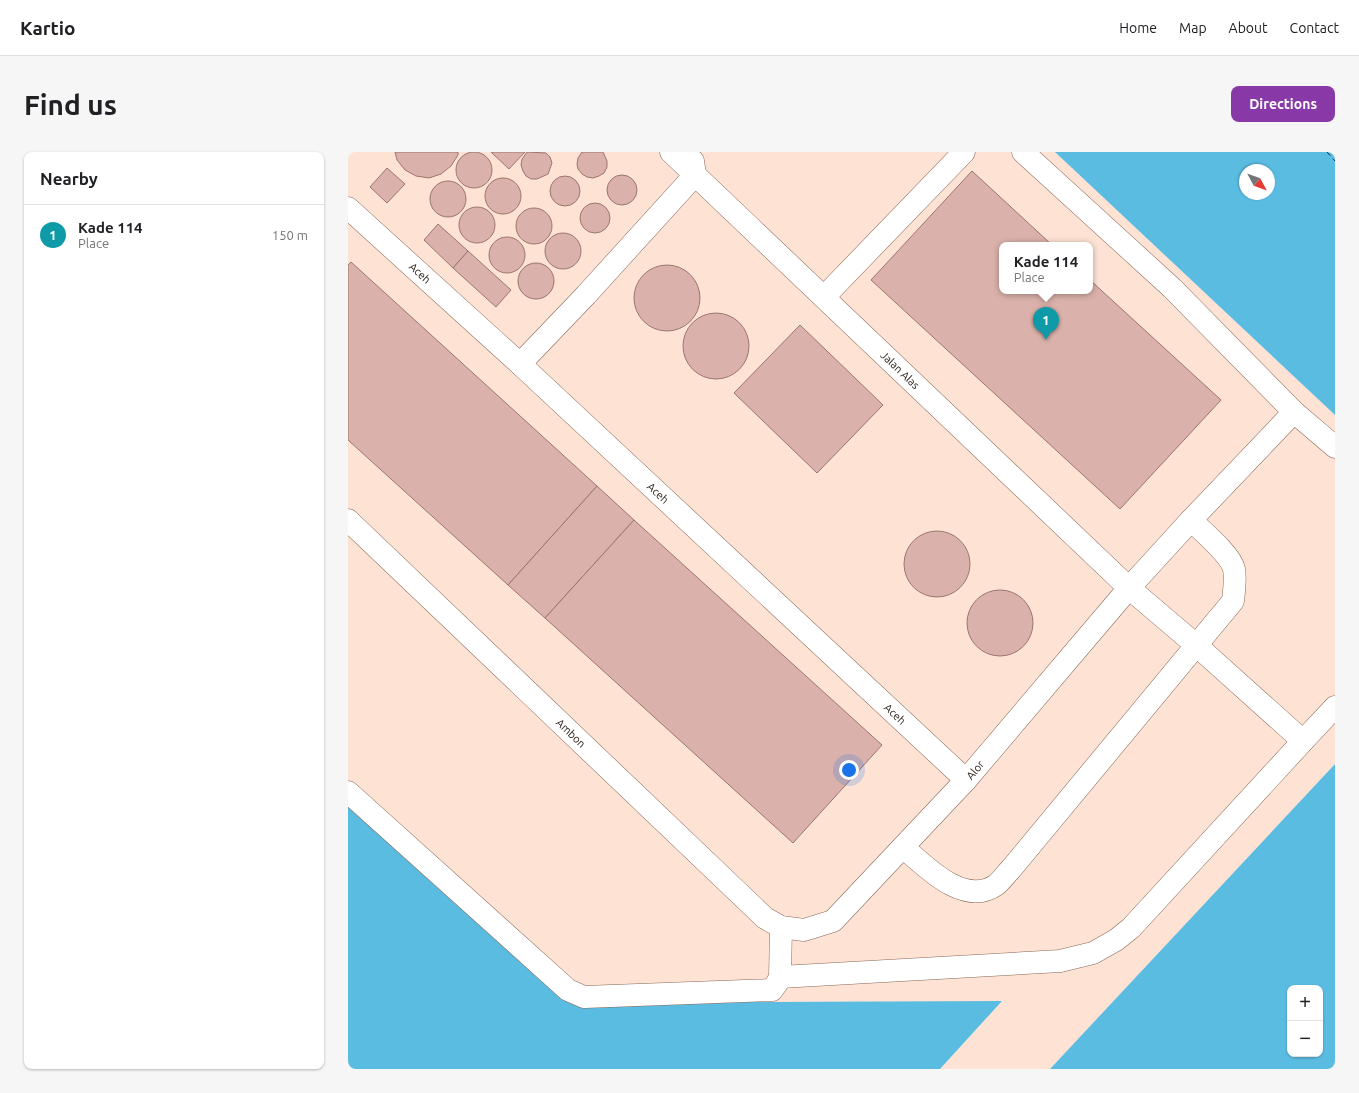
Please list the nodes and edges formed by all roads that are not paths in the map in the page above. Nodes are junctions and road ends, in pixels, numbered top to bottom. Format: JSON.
{"nodes":[{"id":1,"x":671,"y":152,"type":"edge"},
{"id":2,"x":692,"y":152,"type":"edge"},
{"id":3,"x":964,"y":152,"type":"edge"},
{"id":4,"x":1023,"y":152,"type":"edge"},
{"id":5,"x":695,"y":176,"type":"junction"},
{"id":6,"x":348,"y":208,"type":"edge"},
{"id":7,"x":824,"y":297,"type":"junction"},
{"id":8,"x":520,"y":364,"type":"junction"},
{"id":9,"x":1294,"y":412,"type":"junction"},
{"id":10,"x":1335,"y":447,"type":"edge"},
{"id":11,"x":348,"y":520,"type":"edge"},
{"id":12,"x":1191,"y":520,"type":"junction"},
{"id":13,"x":1129,"y":588,"type":"junction"},
{"id":14,"x":1196,"y":645,"type":"junction"},
{"id":15,"x":1335,"y":707,"type":"edge"},
{"id":16,"x":1303,"y":740,"type":"junction"},
{"id":17,"x":966,"y":780,"type":"junction"},
{"id":18,"x":348,"y":792,"type":"edge"},
{"id":19,"x":903,"y":848,"type":"junction"},
{"id":20,"x":781,"y":927,"type":"junction"},
{"id":21,"x":804,"y":930,"type":"joint"},
{"id":22,"x":780,"y":977,"type":"junction"}],
"edges":[{"from":1,"to":5,"type":"lane","name":"Jalan Alas"},
{"from":2,"to":5,"type":"lane"},
{"from":3,"to":7,"type":"lane"},
{"from":4,"to":9,"type":"lane"},
{"from":5,"to":7,"type":"lane","name":"Jalan Alas"},
{"from":5,"to":8,"type":"lane"},
{"from":6,"to":8,"type":"lane","name":"Aceh"},
{"from":7,"to":13,"type":"lane","name":"Jalan Alas"},
{"from":8,"to":17,"type":"lane","name":"Aceh"},
{"from":9,"to":10,"type":"lane"},
{"from":9,"to":12,"type":"lane","name":"Alor"},
{"from":11,"to":20,"type":"lane","name":"Ambon"},
{"from":12,"to":13,"type":"lane","name":"Alor"},
{"from":12,"to":14,"type":"lane"},
{"from":13,"to":14,"type":"lane","name":"Jalan Alas"},
{"from":13,"to":17,"type":"lane","name":"Alor"},
{"from":14,"to":16,"type":"lane","name":"Jalan Alas"},
{"from":14,"to":19,"type":"lane"},
{"from":15,"to":16,"type":"lane"},
{"from":16,"to":22,"type":"lane"},
{"from":17,"to":19,"type":"lane","name":"Alor"},
{"from":18,"to":22,"type":"lane"},
{"from":19,"to":21,"type":"lane","name":"Alor"},
{"from":20,"to":21,"type":"lane","name":"Ambon"},
{"from":20,"to":22,"type":"lane"}]}
